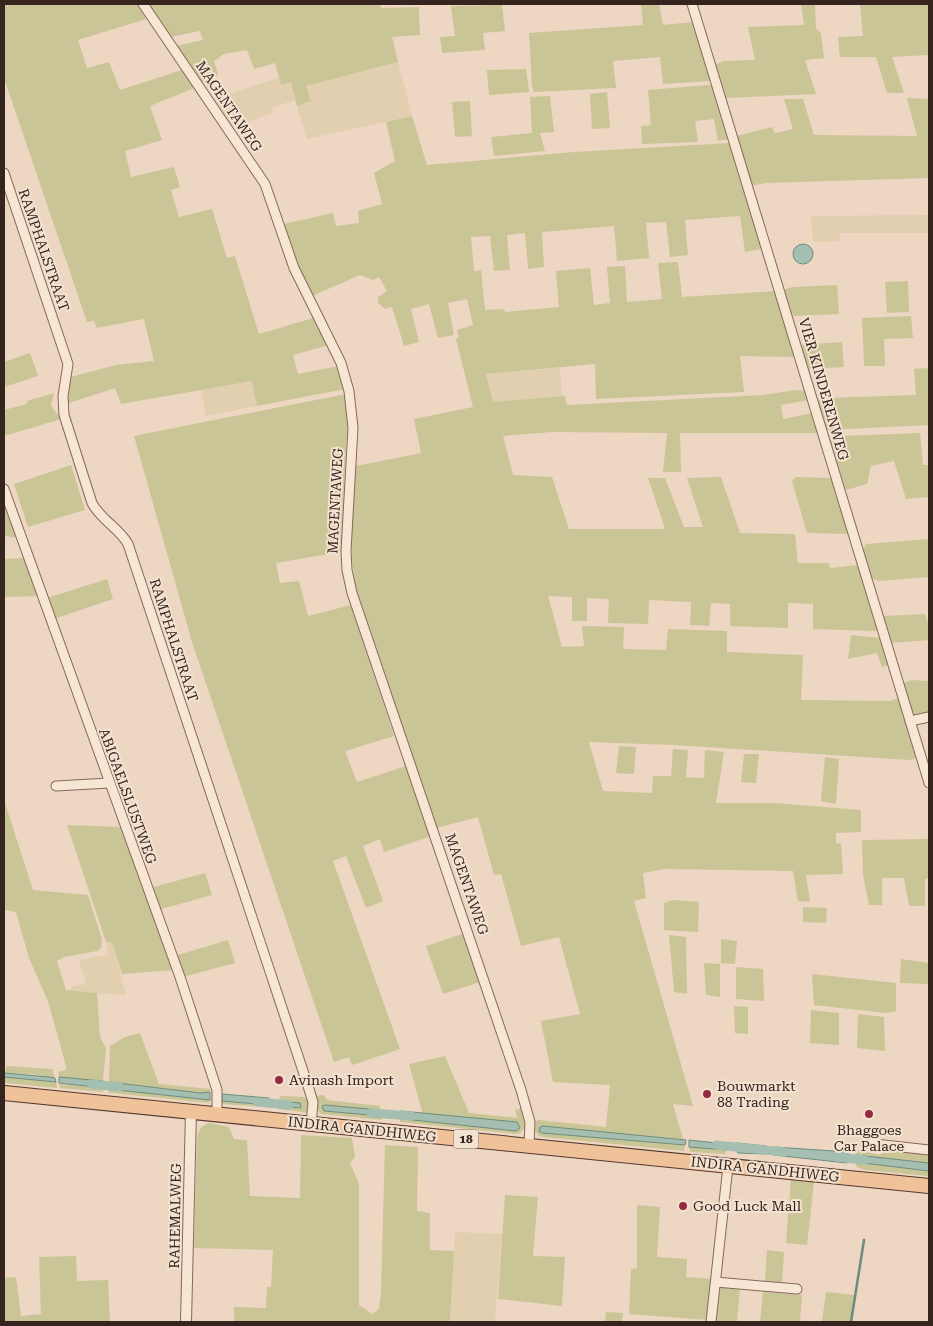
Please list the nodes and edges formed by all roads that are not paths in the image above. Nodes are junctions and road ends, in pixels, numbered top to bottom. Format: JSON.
{"nodes":[{"id":1,"x":143,"y":4,"type":"edge"},
{"id":2,"x":692,"y":4,"type":"edge"},
{"id":3,"x":4,"y":173,"type":"edge"},
{"id":4,"x":4,"y":489,"type":"edge"},
{"id":5,"x":929,"y":717,"type":"edge"},
{"id":6,"x":910,"y":721,"type":"junction"},
{"id":7,"x":929,"y":783,"type":"edge"},
{"id":8,"x":109,"y":784,"type":"junction"},
{"id":9,"x":56,"y":786,"type":"dead end"},
{"id":10,"x":4,"y":1094,"type":"edge"},
{"id":11,"x":191,"y":1111,"type":"junction"},
{"id":12,"x":217,"y":1114,"type":"junction"},
{"id":13,"x":311,"y":1126,"type":"junction"},
{"id":14,"x":866,"y":1143,"type":"dead end"},
{"id":15,"x":529,"y":1145,"type":"junction"},
{"id":16,"x":929,"y":1150,"type":"edge"},
{"id":17,"x":728,"y":1166,"type":"junction"},
{"id":18,"x":929,"y":1186,"type":"edge"},
{"id":19,"x":716,"y":1282,"type":"junction"},
{"id":20,"x":797,"y":1289,"type":"dead end"},
{"id":21,"x":186,"y":1322,"type":"edge"},
{"id":22,"x":711,"y":1322,"type":"edge"}],
"edges":[{"from":1,"to":15,"type":"street","name":"MAGENTAWEG"},
{"from":2,"to":6,"type":"street","name":"VIER KINDERENWEG"},
{"from":3,"to":13,"type":"street","name":"RAMPHALSTRAAT"},
{"from":4,"to":8,"type":"street","name":"ABIGAELSLUSTWEG"},
{"from":5,"to":6,"type":"street"},
{"from":6,"to":7,"type":"street","name":"VIER KINDERENWEG"},
{"from":8,"to":9,"type":"street"},
{"from":8,"to":12,"type":"street","name":"ABIGAELSLUSTWEG"},
{"from":10,"to":11,"type":"main road","name":"INDIRA GANDHIWEG","number":"18"},
{"from":11,"to":12,"type":"main road","name":"INDIRA GANDHIWEG","number":"18"},
{"from":11,"to":21,"type":"street","name":"RAHEMALWEG"},
{"from":12,"to":13,"type":"main road","name":"INDIRA GANDHIWEG","number":"18"},
{"from":13,"to":15,"type":"main road","name":"INDIRA GANDHIWEG","number":"18"},
{"from":14,"to":16,"type":"street"},
{"from":15,"to":17,"type":"main road","name":"INDIRA GANDHIWEG","number":"18"},
{"from":17,"to":18,"type":"main road","name":"INDIRA GANDHIWEG","number":"18"},
{"from":17,"to":19,"type":"street"},
{"from":19,"to":20,"type":"street"},
{"from":19,"to":22,"type":"street"}]}
